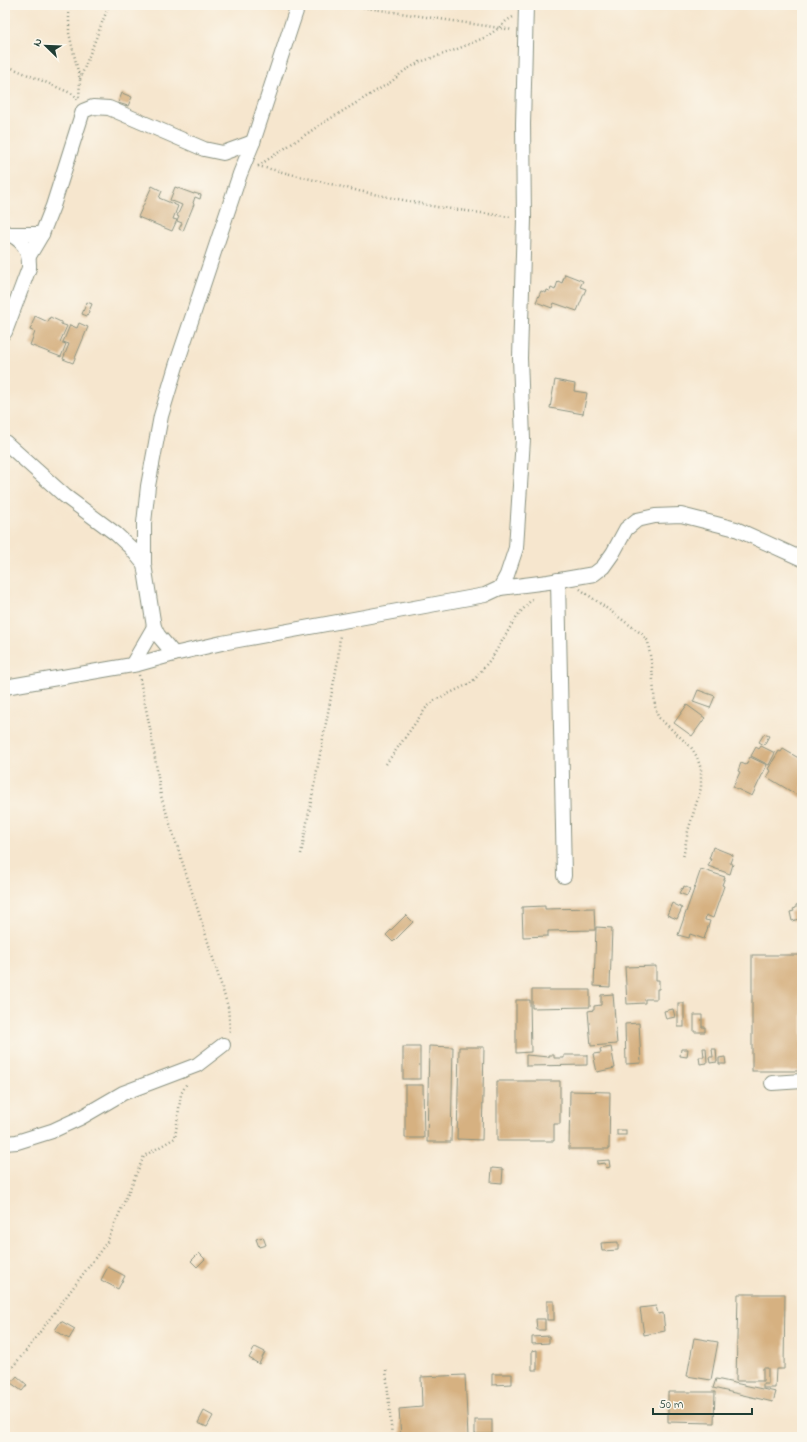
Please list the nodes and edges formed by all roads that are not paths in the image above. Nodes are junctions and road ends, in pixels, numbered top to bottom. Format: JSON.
{"nodes":[{"id":1,"x":298,"y":5,"type":"edge"},
{"id":2,"x":526,"y":7,"type":"edge"},
{"id":3,"x":253,"y":142,"type":"junction"},
{"id":4,"x":223,"y":153,"type":"junction"},
{"id":5,"x":242,"y":168,"type":"junction"},
{"id":6,"x":7,"y":233,"type":"edge"},
{"id":7,"x":42,"y":234,"type":"junction"},
{"id":8,"x":29,"y":256,"type":"junction"},
{"id":9,"x":5,"y":332,"type":"edge"},
{"id":10,"x":5,"y":442,"type":"edge"},
{"id":11,"x":802,"y":559,"type":"edge"},
{"id":12,"x":144,"y":564,"type":"junction"},
{"id":13,"x":557,"y":580,"type":"junction"},
{"id":14,"x":500,"y":588,"type":"junction"},
{"id":15,"x":154,"y":627,"type":"junction"},
{"id":16,"x":174,"y":654,"type":"junction"},
{"id":17,"x":135,"y":664,"type":"junction"},
{"id":18,"x":5,"y":687,"type":"edge"},
{"id":19,"x":564,"y":876,"type":"dead end"},
{"id":20,"x":223,"y":1045,"type":"road end"},
{"id":21,"x":802,"y":1081,"type":"edge"},
{"id":22,"x":772,"y":1083,"type":"dead end"},
{"id":23,"x":5,"y":1143,"type":"edge"}],
"edges":[{"from":1,"to":3,"type":"street"},
{"from":2,"to":14,"type":"street"},
{"from":3,"to":4,"type":"street"},
{"from":3,"to":5,"type":"street"},
{"from":4,"to":5,"type":"street"},
{"from":4,"to":7,"type":"street"},
{"from":5,"to":12,"type":"street"},
{"from":6,"to":7,"type":"street"},
{"from":6,"to":8,"type":"street"},
{"from":7,"to":8,"type":"street"},
{"from":8,"to":9,"type":"street"},
{"from":10,"to":12,"type":"street"},
{"from":11,"to":13,"type":"street"},
{"from":12,"to":15,"type":"street"},
{"from":13,"to":14,"type":"street"},
{"from":13,"to":19,"type":"street"},
{"from":14,"to":16,"type":"street"},
{"from":15,"to":16,"type":"street"},
{"from":15,"to":17,"type":"street"},
{"from":16,"to":17,"type":"street"},
{"from":17,"to":18,"type":"street"},
{"from":20,"to":23,"type":"street"},
{"from":21,"to":22,"type":"street"}]}
